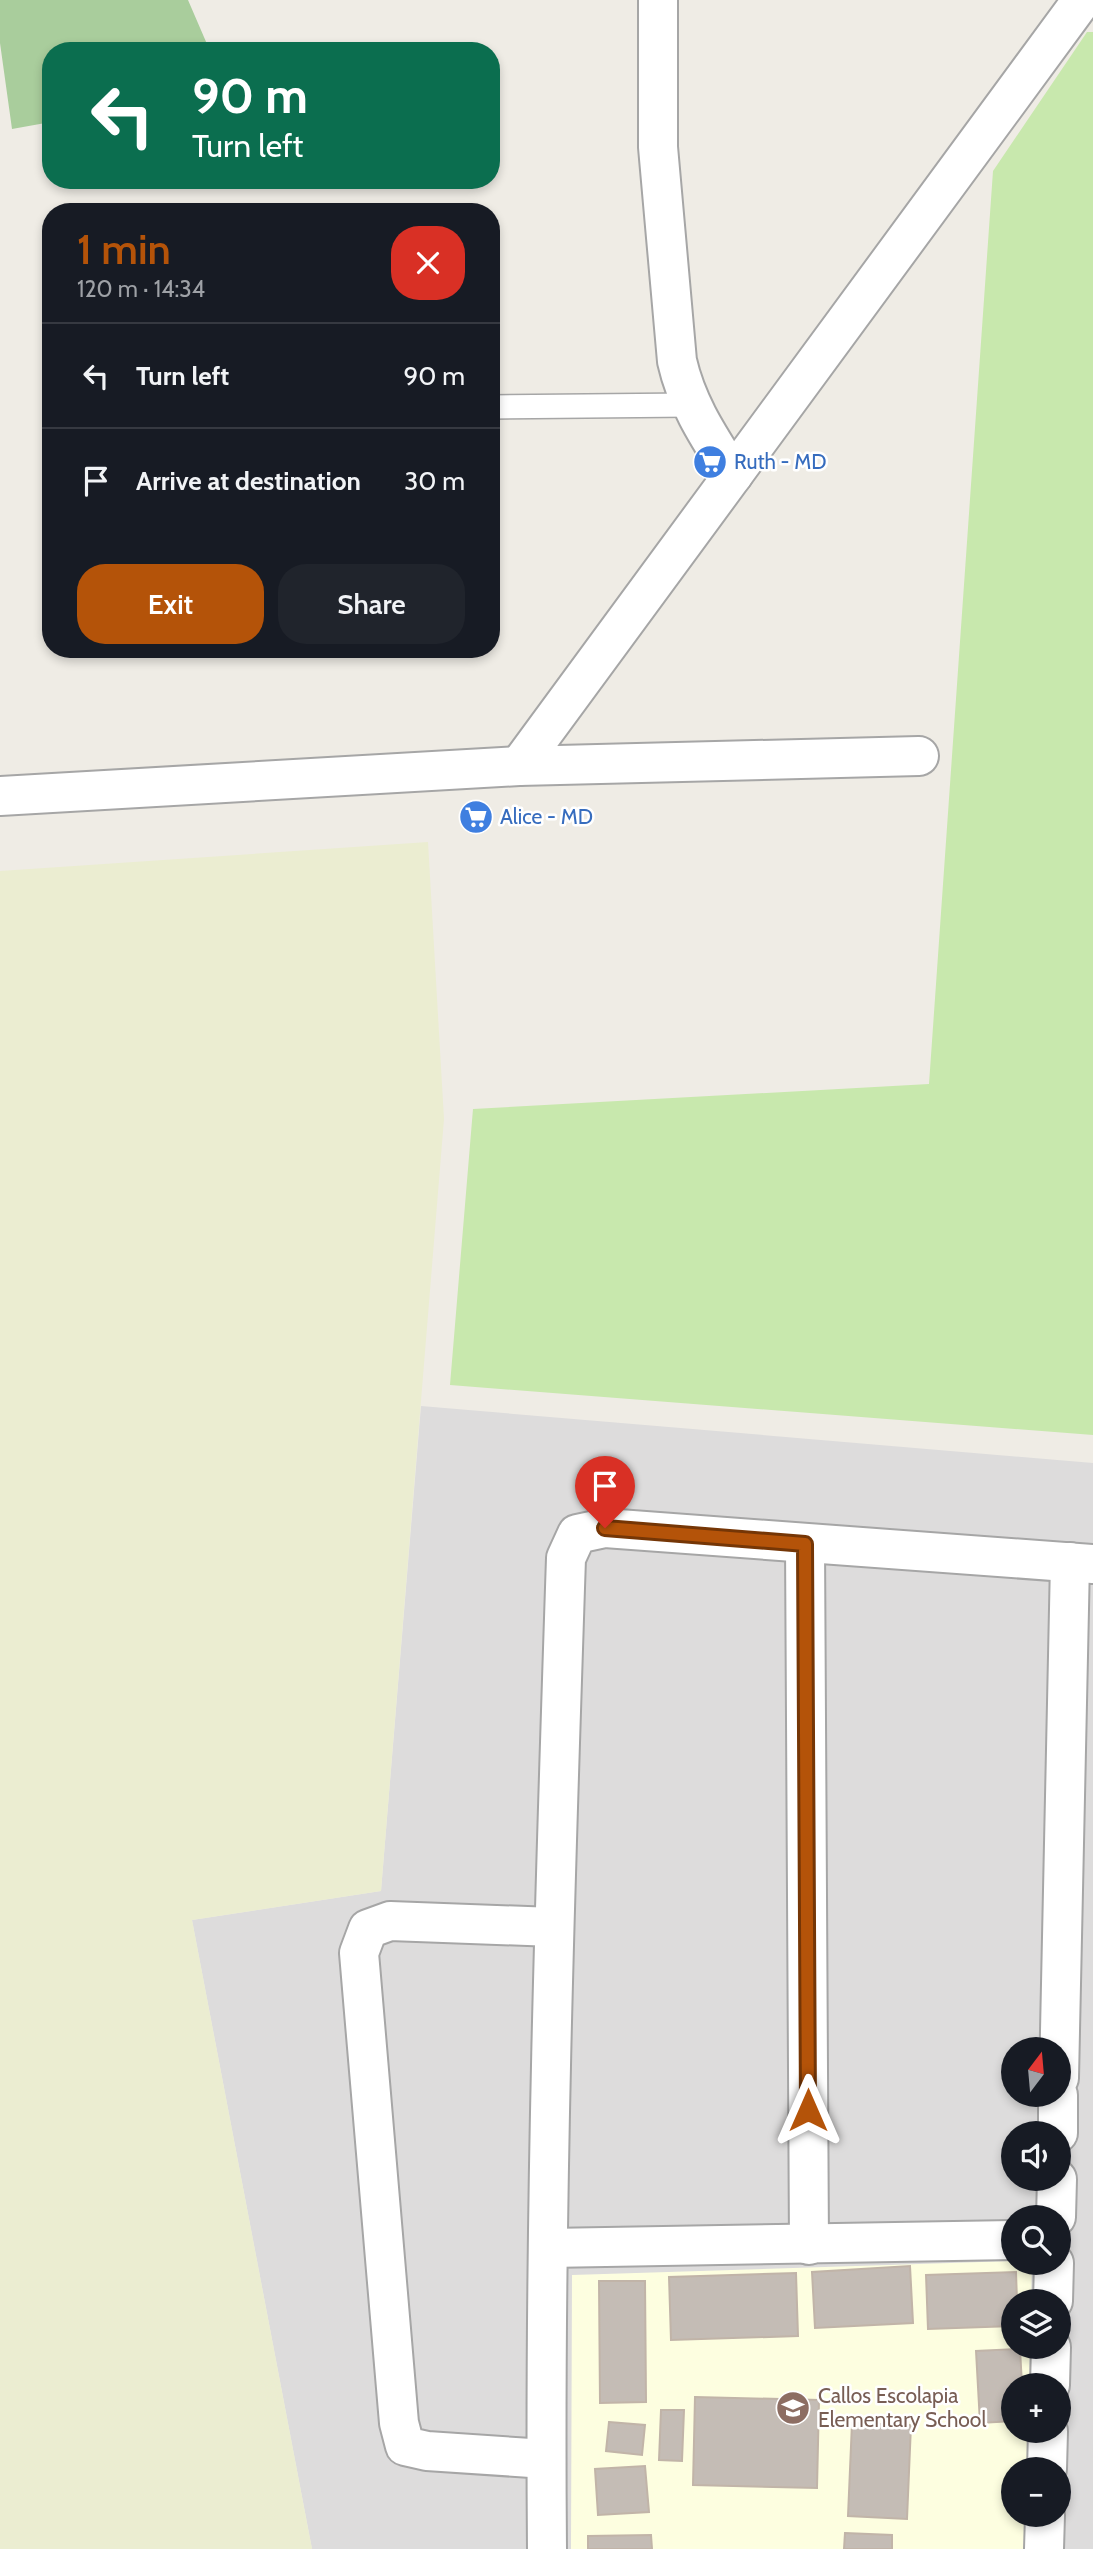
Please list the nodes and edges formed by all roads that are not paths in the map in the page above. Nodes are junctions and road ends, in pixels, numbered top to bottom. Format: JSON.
{"nodes":[{"id":1,"x":658,"y":0,"type":"edge"},
{"id":2,"x":1082,"y":0,"type":"edge"},
{"id":3,"x":691,"y":405,"type":"junction"},
{"id":4,"x":500,"y":407,"type":"edge"},
{"id":5,"x":733,"y":475,"type":"junction"},
{"id":6,"x":919,"y":756,"type":"dead end"},
{"id":7,"x":519,"y":766,"type":"junction"},
{"id":8,"x":0,"y":796,"type":"edge"},
{"id":9,"x":805,"y":1544,"type":"junction"},
{"id":10,"x":1082,"y":1563,"type":"edge"},
{"id":11,"x":554,"y":1927,"type":"junction"},
{"id":12,"x":1061,"y":2037,"type":"edge"},
{"id":13,"x":1001,"y":2240,"type":"edge"},
{"id":14,"x":809,"y":2245,"type":"junction"},
{"id":15,"x":548,"y":2248,"type":"junction"},
{"id":16,"x":546,"y":2459,"type":"junction"},
{"id":17,"x":1045,"y":2527,"type":"edge"},
{"id":18,"x":547,"y":2549,"type":"edge"},
{"id":19,"x":1044,"y":2549,"type":"edge"}],
"edges":[{"from":1,"to":3,"type":"street"},
{"from":2,"to":5,"type":"street"},
{"from":3,"to":4,"type":"lane"},
{"from":3,"to":5,"type":"street"},
{"from":5,"to":7,"type":"street"},
{"from":6,"to":7,"type":"street"},
{"from":7,"to":8,"type":"street"},
{"from":9,"to":10,"type":"street"},
{"from":9,"to":11,"type":"street"},
{"from":9,"to":14,"type":"street"},
{"from":10,"to":12,"type":"street"},
{"from":11,"to":15,"type":"street"},
{"from":11,"to":16,"type":"street"},
{"from":13,"to":14,"type":"street"},
{"from":14,"to":15,"type":"street"},
{"from":15,"to":16,"type":"street"},
{"from":16,"to":18,"type":"street"},
{"from":17,"to":19,"type":"street"}]}
